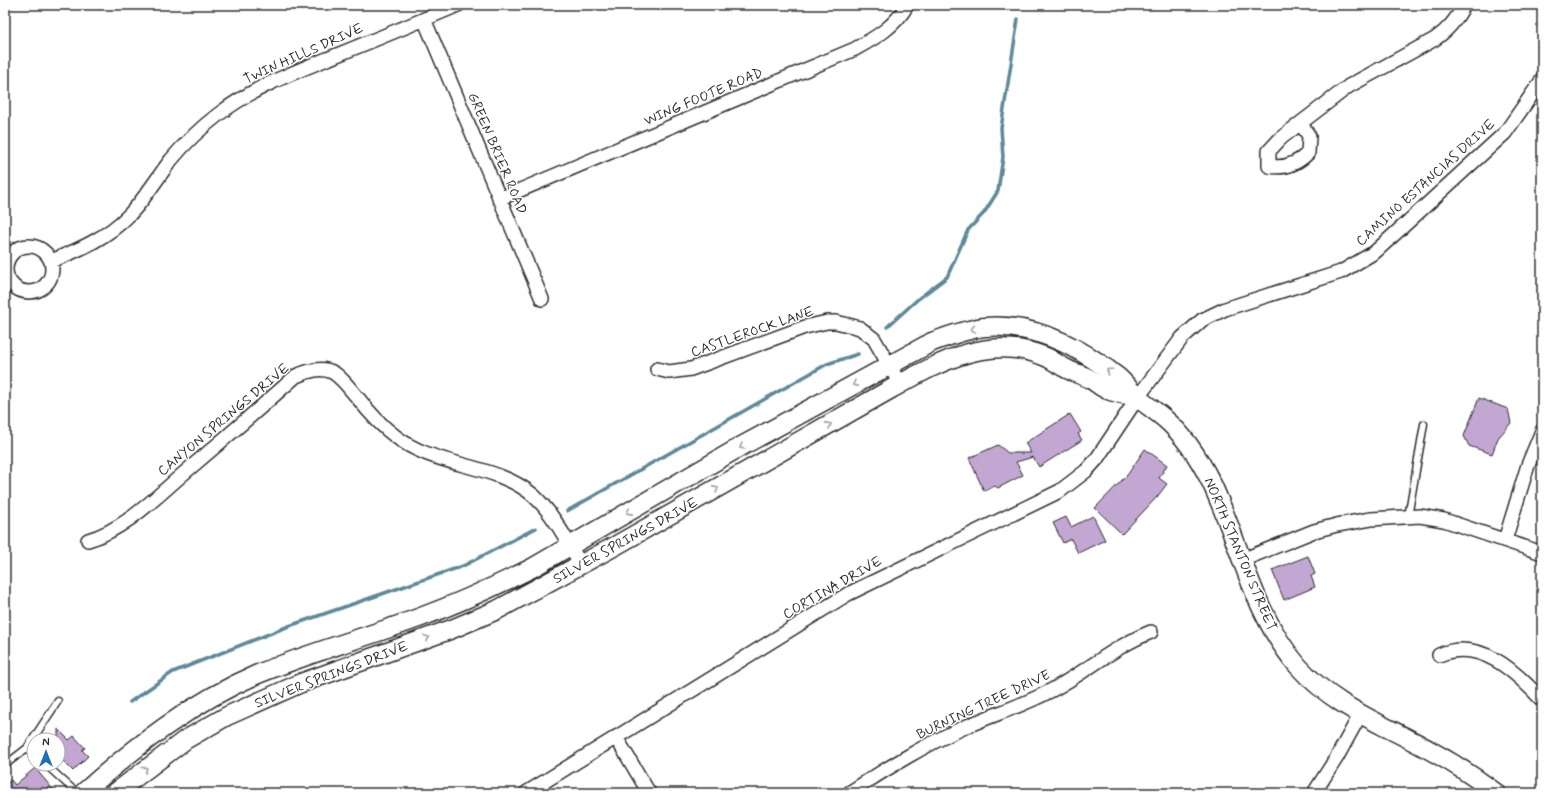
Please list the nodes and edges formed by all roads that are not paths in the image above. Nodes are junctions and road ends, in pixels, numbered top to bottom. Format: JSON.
{"nodes":[{"id":1,"x":458,"y":5,"type":"edge"},
{"id":2,"x":907,"y":5,"type":"edge"},
{"id":3,"x":1464,"y":5,"type":"edge"},
{"id":4,"x":424,"y":19,"type":"junction"},
{"id":5,"x":1542,"y":80,"type":"edge"},
{"id":6,"x":1301,"y":124,"type":"dead end"},
{"id":7,"x":499,"y":199,"type":"junction"},
{"id":8,"x":51,"y":261,"type":"dead end"},
{"id":9,"x":542,"y":300,"type":"dead end"},
{"id":10,"x":1011,"y":328,"type":"joint"},
{"id":11,"x":890,"y":365,"type":"junction"},
{"id":12,"x":656,"y":369,"type":"dead end"},
{"id":13,"x":900,"y":384,"type":"junction"},
{"id":14,"x":1138,"y":397,"type":"junction"},
{"id":15,"x":1424,"y":424,"type":"dead end"},
{"id":16,"x":1542,"y":431,"type":"edge"},
{"id":17,"x":1408,"y":518,"type":"junction"},
{"id":18,"x":88,"y":540,"type":"dead end"},
{"id":19,"x":1505,"y":540,"type":"junction"},
{"id":20,"x":569,"y":546,"type":"junction"},
{"id":21,"x":1542,"y":552,"type":"edge"},
{"id":22,"x":1242,"y":560,"type":"junction"},
{"id":23,"x":581,"y":565,"type":"junction"},
{"id":24,"x":1152,"y":632,"type":"dead end"},
{"id":25,"x":1439,"y":655,"type":"dead end"},
{"id":26,"x":1542,"y":700,"type":"edge"},
{"id":27,"x":58,"y":701,"type":"dead end"},
{"id":28,"x":1360,"y":715,"type":"junction"},
{"id":29,"x":38,"y":732,"type":"edge"},
{"id":30,"x":616,"y":737,"type":"junction"},
{"id":31,"x":26,"y":749,"type":"edge"},
{"id":32,"x":5,"y":765,"type":"edge"},
{"id":33,"x":54,"y":772,"type":"edge"},
{"id":34,"x":77,"y":793,"type":"edge"},
{"id":35,"x":83,"y":793,"type":"edge"},
{"id":36,"x":115,"y":793,"type":"edge"},
{"id":37,"x":526,"y":793,"type":"edge"},
{"id":38,"x":649,"y":793,"type":"edge"},
{"id":39,"x":849,"y":793,"type":"edge"},
{"id":40,"x":1314,"y":793,"type":"edge"},
{"id":41,"x":1496,"y":793,"type":"edge"}],
"edges":[{"from":1,"to":4,"type":"street","name":"TWIN HILLS DRIVE"},
{"from":2,"to":7,"type":"street","name":"WING FOOTE ROAD"},
{"from":3,"to":6,"type":"street"},
{"from":4,"to":7,"type":"street","name":"GREEN BRIER ROAD"},
{"from":4,"to":8,"type":"street","name":"TWIN HILLS DRIVE"},
{"from":5,"to":14,"type":"street","name":"CAMINO ESTANCIAS DRIVE"},
{"from":7,"to":9,"type":"street","name":"GREEN BRIER ROAD"},
{"from":10,"to":11,"type":"street","name":"SILVER SPRINGS DRIVE","one_way":true},
{"from":14,"to":10,"type":"street","name":"NORTH STANTON STREET","one_way":true},
{"from":11,"to":12,"type":"street","name":"CASTLEROCK LANE"},
{"from":11,"to":13,"type":"street","name":"CASTLEROCK LANE"},
{"from":11,"to":20,"type":"street","name":"SILVER SPRINGS DRIVE","one_way":true},
{"from":13,"to":14,"type":"street","name":"SILVER SPRINGS DRIVE"},
{"from":23,"to":13,"type":"street","name":"SILVER SPRINGS DRIVE","one_way":true},
{"from":14,"to":22,"type":"street","name":"NORTH STANTON STREET"},
{"from":14,"to":30,"type":"street","name":"CORTINA DRIVE"},
{"from":15,"to":17,"type":"lane"},
{"from":16,"to":19,"type":"street"},
{"from":17,"to":19,"type":"street"},
{"from":17,"to":22,"type":"street"},
{"from":18,"to":20,"type":"street","name":"CANYON SPRINGS DRIVE"},
{"from":19,"to":21,"type":"street"},
{"from":20,"to":23,"type":"street","name":"CANYON SPRINGS DRIVE"},
{"from":20,"to":35,"type":"street","name":"SILVER SPRINGS DRIVE"},
{"from":22,"to":28,"type":"street","name":"NORTH STANTON STREET"},
{"from":36,"to":23,"type":"street","name":"SILVER SPRINGS DRIVE","one_way":true},
{"from":24,"to":39,"type":"street","name":"BURNING TREE DRIVE"},
{"from":25,"to":26,"type":"street"},
{"from":27,"to":29,"type":"lane"},
{"from":28,"to":40,"type":"street"},
{"from":28,"to":41,"type":"street","name":"NORTH STANTON STREET"},
{"from":30,"to":37,"type":"street","name":"CORTINA DRIVE"},
{"from":30,"to":38,"type":"street"},
{"from":31,"to":32,"type":"lane"},
{"from":33,"to":34,"type":"lane"}]}
